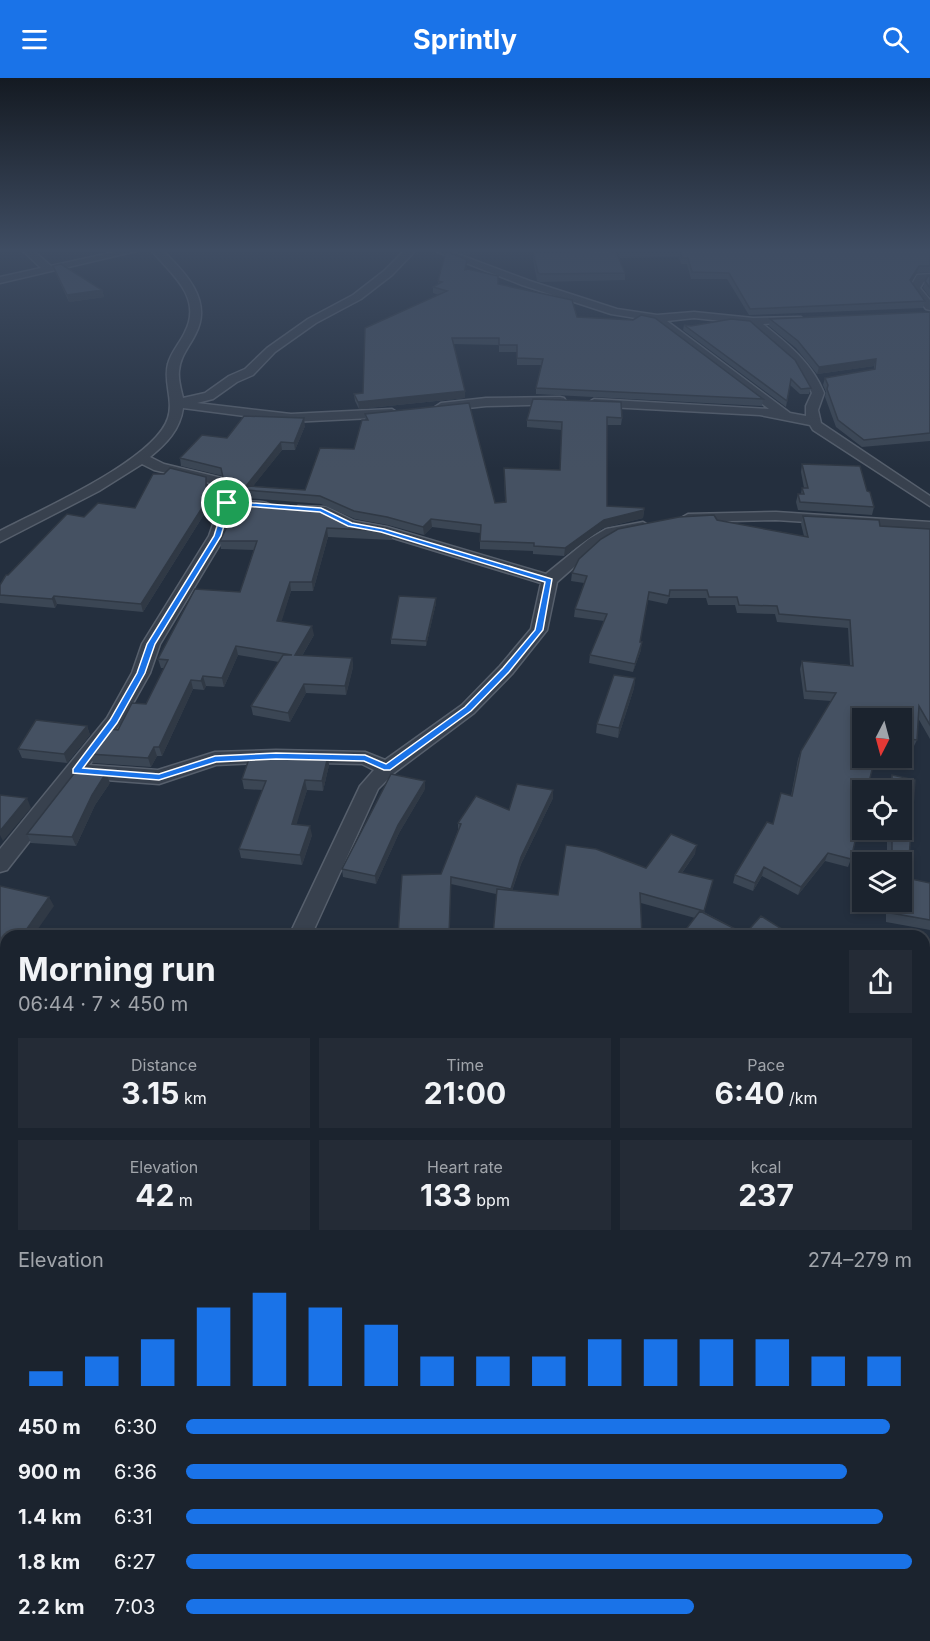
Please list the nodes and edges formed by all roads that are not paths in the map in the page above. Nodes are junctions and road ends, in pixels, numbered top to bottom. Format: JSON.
{"nodes":[{"id":1,"x":194,"y":323,"type":"edge"},
{"id":2,"x":309,"y":323,"type":"edge"},
{"id":3,"x":664,"y":323,"type":"edge"},
{"id":4,"x":755,"y":323,"type":"edge"},
{"id":5,"x":178,"y":404,"type":"junction"},
{"id":6,"x":427,"y":409,"type":"edge"},
{"id":7,"x":403,"y":411,"type":"edge"},
{"id":8,"x":785,"y":415,"type":"junction"},
{"id":9,"x":814,"y":423,"type":"junction"},
{"id":10,"x":141,"y":458,"type":"junction"},
{"id":11,"x":930,"y":502,"type":"edge"},
{"id":12,"x":227,"y":503,"type":"junction"},
{"id":13,"x":930,"y":526,"type":"edge"},
{"id":14,"x":0,"y":537,"type":"edge"},
{"id":15,"x":549,"y":580,"type":"junction"},
{"id":16,"x":387,"y":768,"type":"junction"},
{"id":17,"x":76,"y":771,"type":"junction"},
{"id":18,"x":0,"y":864,"type":"edge"},
{"id":19,"x":303,"y":930,"type":"edge"}],
"edges":[{"from":1,"to":5,"type":"street"},
{"from":2,"to":5,"type":"street"},
{"from":3,"to":8,"type":"street"},
{"from":4,"to":9,"type":"street"},
{"from":5,"to":7,"type":"street"},
{"from":5,"to":10,"type":"street"},
{"from":6,"to":8,"type":"street"},
{"from":8,"to":9,"type":"street"},
{"from":9,"to":11,"type":"street"},
{"from":10,"to":12,"type":"street"},
{"from":10,"to":14,"type":"street"},
{"from":12,"to":15,"type":"street"},
{"from":12,"to":17,"type":"street"},
{"from":13,"to":15,"type":"street"},
{"from":15,"to":16,"type":"street"},
{"from":16,"to":17,"type":"street"},
{"from":16,"to":19,"type":"street"},
{"from":17,"to":18,"type":"street"}]}
